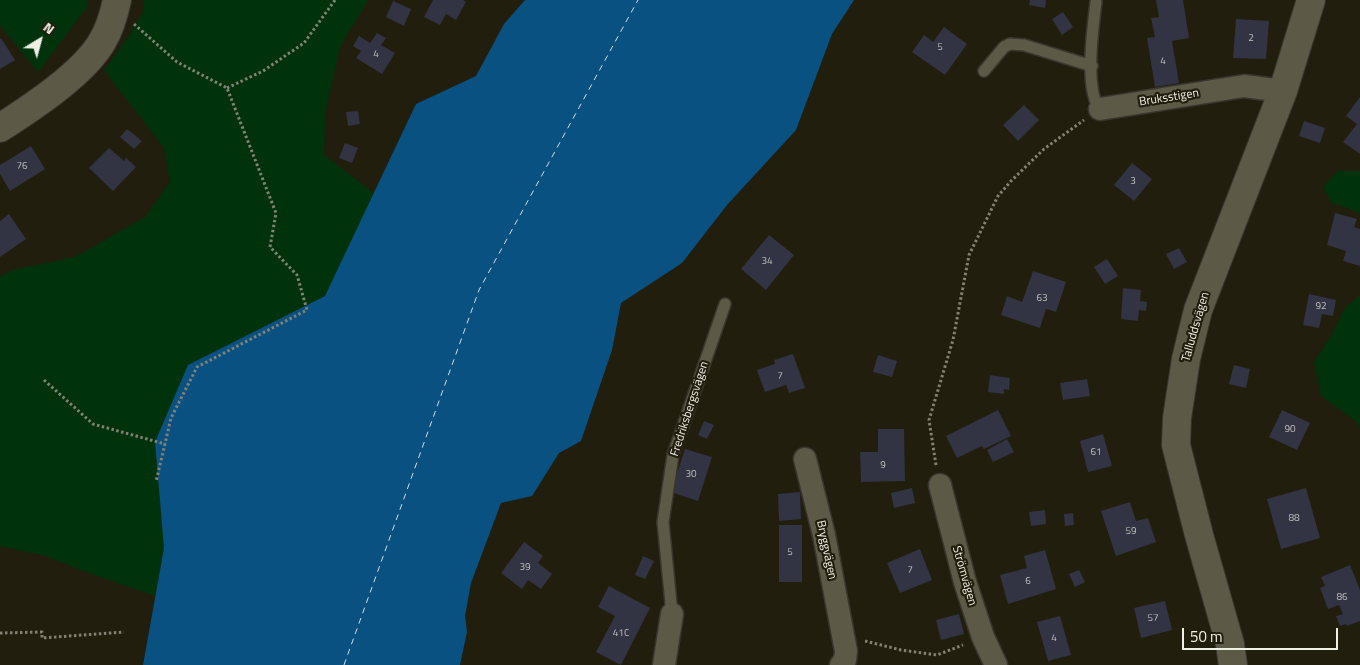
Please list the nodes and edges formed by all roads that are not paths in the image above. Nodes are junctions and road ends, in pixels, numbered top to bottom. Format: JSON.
{"nodes":[{"id":1,"x":1311,"y":0,"type":"edge"},
{"id":2,"x":1096,"y":2,"type":"dead end"},
{"id":3,"x":123,"y":9,"type":"edge"},
{"id":4,"x":1092,"y":66,"type":"junction"},
{"id":5,"x":984,"y":71,"type":"dead end"},
{"id":6,"x":1283,"y":91,"type":"junction"},
{"id":7,"x":1100,"y":109,"type":"joint"},
{"id":8,"x":0,"y":128,"type":"edge"},
{"id":9,"x":725,"y":304,"type":"dead end"},
{"id":10,"x":805,"y":459,"type":"dead end"},
{"id":11,"x":940,"y":485,"type":"road end"},
{"id":12,"x":672,"y":614,"type":"joint"},
{"id":13,"x":844,"y":652,"type":"edge"},
{"id":14,"x":664,"y":665,"type":"edge"},
{"id":15,"x":996,"y":665,"type":"edge"},
{"id":16,"x":1233,"y":665,"type":"edge"}],
"edges":[{"from":1,"to":6,"type":"street","name":"Talluddsvägen"},
{"from":2,"to":4,"type":"lane"},
{"from":3,"to":8,"type":"street"},
{"from":4,"to":5,"type":"lane"},
{"from":4,"to":7,"type":"lane"},
{"from":6,"to":7,"type":"street","name":"Bruksstigen"},
{"from":6,"to":16,"type":"street","name":"Talluddsvägen"},
{"from":9,"to":12,"type":"lane","name":"Fredriksbergsvägen"},
{"from":10,"to":13,"type":"street","name":"Bryggvägen"},
{"from":11,"to":15,"type":"street","name":"Strömvägen"},
{"from":12,"to":14,"type":"street","name":"Fredriksbergsvägen"}]}
